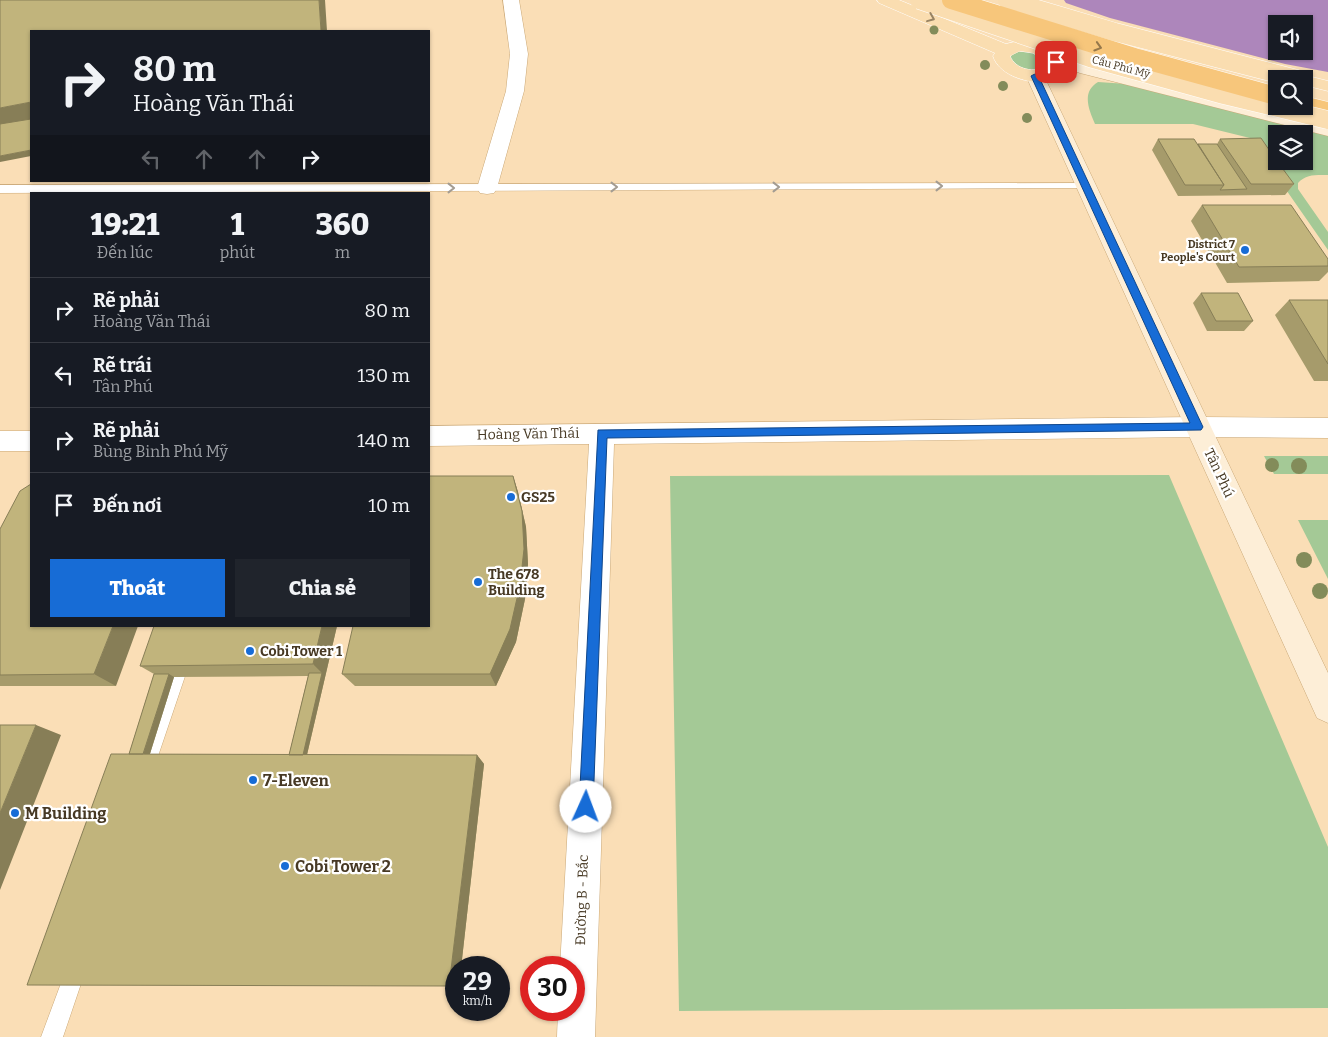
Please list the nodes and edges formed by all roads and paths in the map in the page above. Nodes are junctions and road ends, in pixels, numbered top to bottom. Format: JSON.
{"nodes":[{"id":1,"x":511,"y":0,"type":"edge"},
{"id":2,"x":885,"y":0,"type":"edge"},
{"id":3,"x":919,"y":0,"type":"edge"},
{"id":4,"x":951,"y":0,"type":"edge"},
{"id":5,"x":992,"y":0,"type":"edge"},
{"id":6,"x":1007,"y":0,"type":"edge"},
{"id":7,"x":1042,"y":0,"type":"edge"},
{"id":8,"x":1004,"y":50,"type":"junction"},
{"id":9,"x":1048,"y":54,"type":"junction"},
{"id":10,"x":1268,"y":72,"type":"edge"},
{"id":11,"x":1035,"y":76,"type":"junction"},
{"id":12,"x":1268,"y":78,"type":"edge"},
{"id":13,"x":1313,"y":82,"type":"edge"},
{"id":14,"x":1328,"y":86,"type":"edge"},
{"id":15,"x":1313,"y":88,"type":"edge"},
{"id":16,"x":1328,"y":92,"type":"edge"},
{"id":17,"x":1268,"y":94,"type":"edge"},
{"id":18,"x":1313,"y":104,"type":"edge"},
{"id":19,"x":1328,"y":108,"type":"edge"},
{"id":20,"x":1328,"y":120,"type":"edge"},
{"id":21,"x":1328,"y":130,"type":"edge"},
{"id":22,"x":1085,"y":186,"type":"junction"},
{"id":23,"x":487,"y":188,"type":"junction"},
{"id":24,"x":0,"y":189,"type":"edge"},
{"id":25,"x":1198,"y":427,"type":"junction"},
{"id":26,"x":1328,"y":428,"type":"edge"},
{"id":27,"x":602,"y":433,"type":"junction"},
{"id":28,"x":430,"y":436,"type":"edge"},
{"id":29,"x":194,"y":627,"type":"edge"},
{"id":30,"x":1328,"y":707,"type":"edge"},
{"id":31,"x":136,"y":794,"type":"edge"},
{"id":32,"x":81,"y":953,"type":"edge"},
{"id":33,"x":52,"y":1037,"type":"edge"},
{"id":34,"x":576,"y":1037,"type":"edge"}],
"edges":[{"from":1,"to":23,"type":"street"},
{"from":2,"to":8,"type":"main road","one_way":true},
{"from":3,"to":20,"type":"main road","name":"Cầu Phú Mỹ","bridge":true},
{"from":4,"to":17,"type":"highway","name":"Cầu Phú Mỹ","one_way":true,"bridge":true},
{"from":5,"to":12,"type":"highway","name":"Cầu Phú Mỹ"},
{"from":6,"to":10,"type":"main road","bridge":true},
{"from":7,"to":9,"type":"main road"},
{"from":8,"to":9,"type":"main road"},
{"from":8,"to":11,"type":"main road"},
{"from":9,"to":11,"type":"main road"},
{"from":9,"to":21,"type":"street"},
{"from":11,"to":22,"type":"street","name":"Tân Phú"},
{"from":13,"to":14,"type":"main road"},
{"from":15,"to":16,"type":"highway"},
{"from":18,"to":19,"type":"highway"},
{"from":23,"to":22,"type":"lane","one_way":true},
{"from":22,"to":25,"type":"street","name":"Tân Phú"},
{"from":24,"to":23,"type":"lane","one_way":true},
{"from":25,"to":26,"type":"street","name":"Hoàng Văn Thái"},
{"from":25,"to":27,"type":"street","name":"Hoàng Văn Thái"},
{"from":25,"to":30,"type":"street","name":"Tân Phú"},
{"from":27,"to":28,"type":"street","name":"Hoàng Văn Thái"},
{"from":27,"to":34,"type":"street","name":"Đường B - Bắc"},
{"from":29,"to":31,"type":"lane"},
{"from":32,"to":33,"type":"lane"}]}
